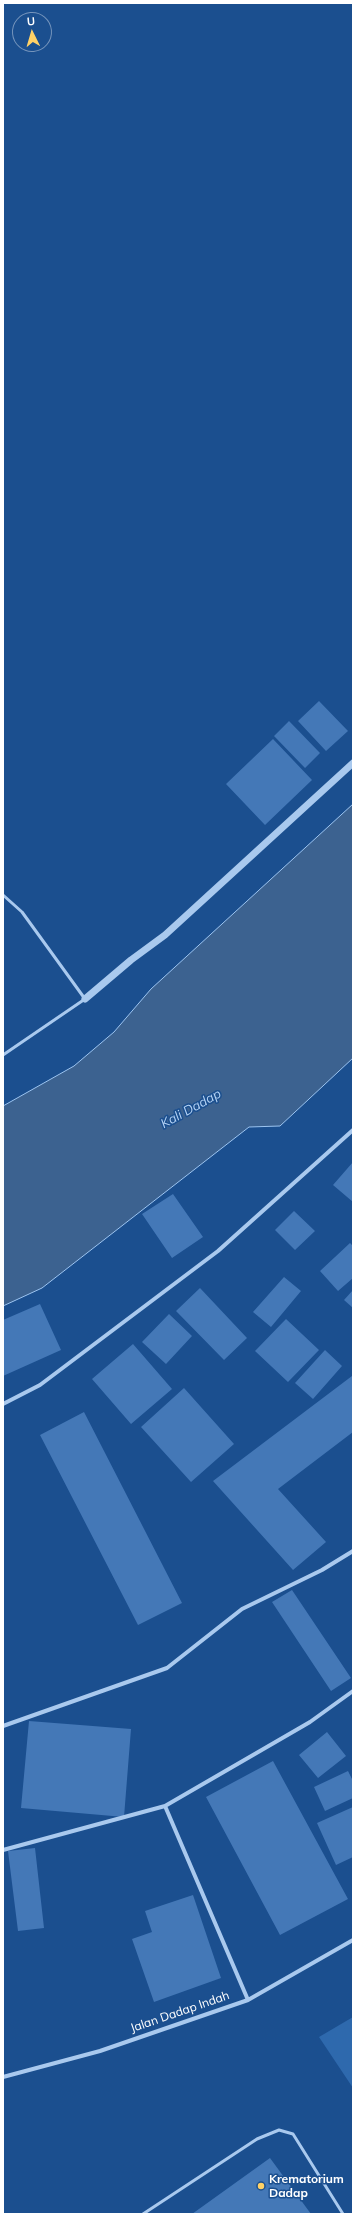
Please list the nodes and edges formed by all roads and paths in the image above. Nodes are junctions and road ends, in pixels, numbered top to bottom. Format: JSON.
{"nodes":[{"id":1,"x":353,"y":763,"type":"edge"},
{"id":2,"x":3,"y":895,"type":"edge"},
{"id":3,"x":85,"y":999,"type":"junction"},
{"id":4,"x":3,"y":1055,"type":"edge"},
{"id":5,"x":353,"y":1130,"type":"edge"},
{"id":6,"x":3,"y":1404,"type":"edge"},
{"id":7,"x":353,"y":1550,"type":"edge"},
{"id":8,"x":353,"y":1691,"type":"edge"},
{"id":9,"x":3,"y":1726,"type":"edge"},
{"id":10,"x":165,"y":1806,"type":"junction"},
{"id":11,"x":3,"y":1850,"type":"edge"},
{"id":12,"x":353,"y":1940,"type":"edge"},
{"id":13,"x":248,"y":2000,"type":"junction"},
{"id":14,"x":3,"y":2078,"type":"edge"},
{"id":15,"x":143,"y":2214,"type":"edge"},
{"id":16,"x":343,"y":2214,"type":"edge"}],
"edges":[{"from":1,"to":3,"type":"street"},
{"from":2,"to":3,"type":"lane"},
{"from":3,"to":4,"type":"lane"},
{"from":5,"to":6,"type":"street"},
{"from":7,"to":9,"type":"street"},
{"from":8,"to":10,"type":"street"},
{"from":10,"to":11,"type":"street"},
{"from":10,"to":13,"type":"street"},
{"from":12,"to":13,"type":"street","name":"Jalan Dadap Indah"},
{"from":13,"to":14,"type":"street","name":"Jalan Dadap Indah"},
{"from":15,"to":16,"type":"lane"}]}
